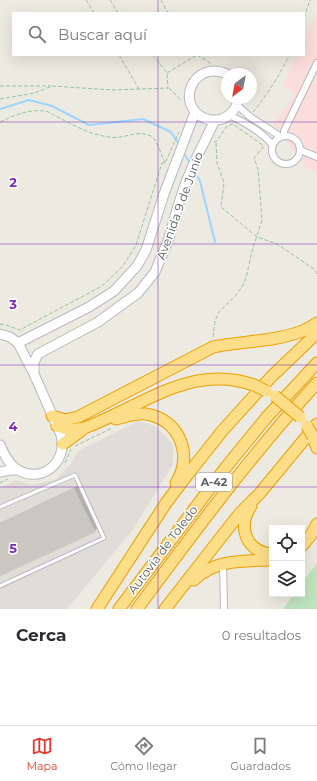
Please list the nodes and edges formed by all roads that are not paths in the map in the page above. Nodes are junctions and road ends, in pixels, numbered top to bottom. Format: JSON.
{"nodes":[{"id":1,"x":317,"y":63,"type":"edge"},
{"id":2,"x":221,"y":72,"type":"edge"},
{"id":3,"x":317,"y":72,"type":"edge"},
{"id":4,"x":237,"y":104,"type":"edge"},
{"id":5,"x":240,"y":104,"type":"edge"},
{"id":6,"x":196,"y":112,"type":"junction"},
{"id":7,"x":229,"y":115,"type":"junction"},
{"id":8,"x":215,"y":120,"type":"junction"},
{"id":9,"x":285,"y":136,"type":"junction"},
{"id":10,"x":273,"y":145,"type":"junction"},
{"id":11,"x":300,"y":150,"type":"junction"},
{"id":12,"x":317,"y":157,"type":"edge"},
{"id":13,"x":317,"y":323,"type":"edge"},
{"id":14,"x":317,"y":333,"type":"edge"},
{"id":15,"x":0,"y":334,"type":"edge"},
{"id":16,"x":18,"y":343,"type":"junction"},
{"id":17,"x":317,"y":363,"type":"edge"},
{"id":18,"x":34,"y":374,"type":"junction"},
{"id":19,"x":317,"y":383,"type":"edge"},
{"id":20,"x":55,"y":421,"type":"junction"},
{"id":21,"x":312,"y":425,"type":"edge"},
{"id":22,"x":86,"y":427,"type":"junction"},
{"id":23,"x":63,"y":444,"type":"junction"},
{"id":24,"x":2,"y":448,"type":"edge"},
{"id":25,"x":317,"y":448,"type":"edge"},
{"id":26,"x":0,"y":464,"type":"edge"},
{"id":27,"x":18,"y":470,"type":"junction"},
{"id":28,"x":0,"y":472,"type":"edge"},
{"id":29,"x":260,"y":493,"type":"junction"},
{"id":30,"x":166,"y":503,"type":"junction"},
{"id":31,"x":0,"y":507,"type":"edge"},
{"id":32,"x":317,"y":524,"type":"edge"},
{"id":33,"x":305,"y":542,"type":"edge"},
{"id":34,"x":269,"y":553,"type":"edge"},
{"id":35,"x":269,"y":560,"type":"edge"},
{"id":36,"x":223,"y":563,"type":"junction"},
{"id":37,"x":0,"y":586,"type":"edge"},
{"id":38,"x":179,"y":592,"type":"junction"},
{"id":39,"x":97,"y":609,"type":"edge"},
{"id":40,"x":119,"y":609,"type":"edge"},
{"id":41,"x":137,"y":609,"type":"edge"},
{"id":42,"x":165,"y":609,"type":"edge"},
{"id":43,"x":224,"y":609,"type":"edge"}],
"edges":[{"from":1,"to":9,"type":"street"},
{"from":2,"to":6,"type":"main road"},
{"from":3,"to":9,"type":"street"},
{"from":4,"to":7,"type":"main road"},
{"from":5,"to":9,"type":"street"},
{"from":6,"to":8,"type":"main road"},
{"from":6,"to":16,"type":"main road","name":"Avenida 9 de Junio"},
{"from":7,"to":8,"type":"main road"},
{"from":7,"to":10,"type":"street"},
{"from":8,"to":18,"type":"main road","name":"Avenida 9 de Junio"},
{"from":9,"to":10,"type":"street"},
{"from":9,"to":11,"type":"street"},
{"from":10,"to":11,"type":"street"},
{"from":11,"to":12,"type":"street"},
{"from":13,"to":20,"type":"highway"},
{"from":14,"to":30,"type":"highway"},
{"from":15,"to":16,"type":"main road"},
{"from":16,"to":18,"type":"main road"},
{"from":17,"to":40,"type":"highway","name":"Autovía de Toledo","number":"A-42"},
{"from":18,"to":20,"type":"main road"},
{"from":19,"to":41,"type":"highway","name":"Autovía de Toledo","number":"A-42"},
{"from":20,"to":22,"type":"highway"},
{"from":20,"to":23,"type":"main road"},
{"from":21,"to":22,"type":"highway","bridge":true},
{"from":21,"to":25,"type":"highway","bridge":true},
{"from":21,"to":29,"type":"highway"},
{"from":22,"to":23,"type":"highway"},
{"from":22,"to":30,"type":"highway"},
{"from":23,"to":27,"type":"main road"},
{"from":24,"to":26,"type":"main road"},
{"from":24,"to":27,"type":"main road"},
{"from":27,"to":28,"type":"main road"},
{"from":29,"to":34,"type":"highway"},
{"from":29,"to":38,"type":"highway"},
{"from":30,"to":39,"type":"highway"},
{"from":31,"to":37,"type":"lane"},
{"from":32,"to":33,"type":"highway"},
{"from":35,"to":36,"type":"highway"},
{"from":36,"to":38,"type":"highway"},
{"from":36,"to":43,"type":"street"},
{"from":38,"to":42,"type":"highway"}]}
